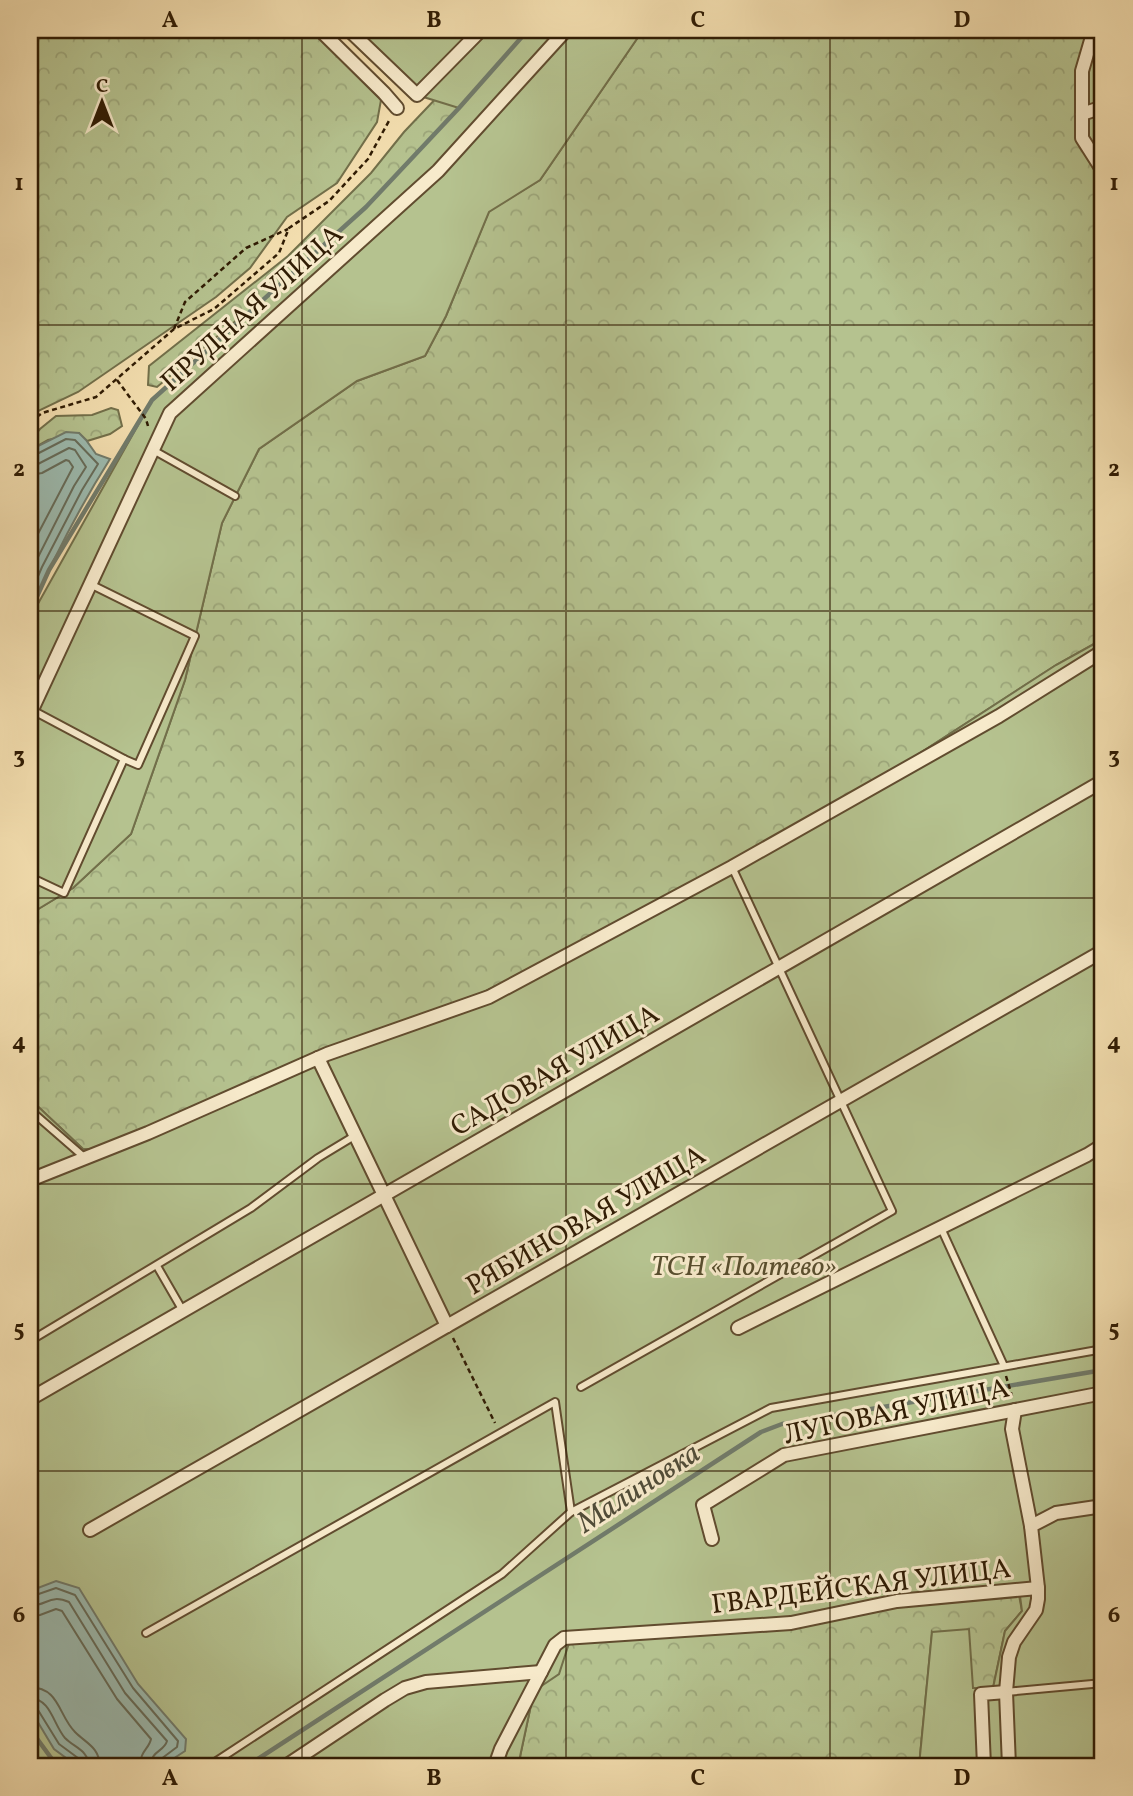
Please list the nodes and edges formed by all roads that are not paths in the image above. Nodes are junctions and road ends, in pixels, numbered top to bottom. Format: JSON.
{"nodes":[{"id":1,"x":320,"y":30,"type":"edge"},
{"id":2,"x":349,"y":30,"type":"edge"},
{"id":3,"x":566,"y":30,"type":"edge"},
{"id":4,"x":1094,"y":30,"type":"edge"},
{"id":5,"x":476,"y":32,"type":"edge"},
{"id":6,"x":1103,"y":107,"type":"edge"},
{"id":7,"x":397,"y":108,"type":"road end"},
{"id":8,"x":1082,"y":114,"type":"junction"},
{"id":9,"x":1103,"y":172,"type":"edge"},
{"id":10,"x":153,"y":450,"type":"junction"},
{"id":11,"x":235,"y":496,"type":"dead end"},
{"id":12,"x":90,"y":584,"type":"junction"},
{"id":13,"x":1103,"y":651,"type":"edge"},
{"id":14,"x":31,"y":712,"type":"edge"},
{"id":15,"x":124,"y":759,"type":"junction"},
{"id":16,"x":1103,"y":781,"type":"edge"},
{"id":17,"x":732,"y":867,"type":"junction"},
{"id":18,"x":30,"y":877,"type":"edge"},
{"id":19,"x":1103,"y":951,"type":"edge"},
{"id":20,"x":779,"y":968,"type":"junction"},
{"id":21,"x":318,"y":1058,"type":"junction"},
{"id":22,"x":841,"y":1101,"type":"junction"},
{"id":23,"x":30,"y":1110,"type":"edge"},
{"id":24,"x":356,"y":1135,"type":"junction"},
{"id":25,"x":1103,"y":1145,"type":"edge"},
{"id":26,"x":85,"y":1158,"type":"junction"},
{"id":27,"x":30,"y":1180,"type":"edge"},
{"id":28,"x":385,"y":1195,"type":"junction"},
{"id":29,"x":941,"y":1228,"type":"junction"},
{"id":30,"x":157,"y":1265,"type":"junction"},
{"id":31,"x":183,"y":1311,"type":"junction"},
{"id":32,"x":447,"y":1326,"type":"junction"},
{"id":33,"x":738,"y":1328,"type":"dead end"},
{"id":34,"x":30,"y":1340,"type":"edge"},
{"id":35,"x":1103,"y":1349,"type":"edge"},
{"id":36,"x":1004,"y":1366,"type":"junction"},
{"id":37,"x":581,"y":1387,"type":"dead end"},
{"id":38,"x":1103,"y":1392,"type":"edge"},
{"id":39,"x":30,"y":1399,"type":"edge"},
{"id":40,"x":1015,"y":1410,"type":"junction"},
{"id":41,"x":1103,"y":1506,"type":"edge"},
{"id":42,"x":571,"y":1512,"type":"junction"},
{"id":43,"x":1031,"y":1526,"type":"junction"},
{"id":44,"x":90,"y":1530,"type":"dead end"},
{"id":45,"x":712,"y":1539,"type":"dead end"},
{"id":46,"x":1038,"y":1588,"type":"junction"},
{"id":47,"x":146,"y":1633,"type":"dead end"},
{"id":48,"x":541,"y":1672,"type":"junction"},
{"id":49,"x":1103,"y":1683,"type":"edge"},
{"id":50,"x":1006,"y":1692,"type":"junction"},
{"id":51,"x":215,"y":1762,"type":"dead end"},
{"id":52,"x":286,"y":1766,"type":"edge"},
{"id":53,"x":495,"y":1766,"type":"edge"},
{"id":54,"x":984,"y":1766,"type":"edge"},
{"id":55,"x":1009,"y":1766,"type":"edge"}],
"edges":[{"from":1,"to":7,"type":"street"},
{"from":2,"to":5,"type":"street"},
{"from":3,"to":10,"type":"street","name":"ПРУДНАЯ УЛИЦА"},
{"from":4,"to":8,"type":"street"},
{"from":6,"to":8,"type":"street"},
{"from":8,"to":9,"type":"street"},
{"from":10,"to":11,"type":"lane"},
{"from":10,"to":12,"type":"street","name":"ПРУДНАЯ УЛИЦА"},
{"from":12,"to":14,"type":"street","name":"ПРУДНАЯ УЛИЦА"},
{"from":12,"to":15,"type":"lane"},
{"from":13,"to":17,"type":"street"},
{"from":14,"to":15,"type":"lane"},
{"from":15,"to":18,"type":"lane"},
{"from":16,"to":20,"type":"street","name":"САДОВАЯ УЛИЦА"},
{"from":17,"to":20,"type":"lane"},
{"from":17,"to":21,"type":"street"},
{"from":19,"to":22,"type":"street","name":"РЯБИНОВАЯ УЛИЦА"},
{"from":20,"to":22,"type":"lane"},
{"from":20,"to":28,"type":"street","name":"САДОВАЯ УЛИЦА"},
{"from":21,"to":24,"type":"street"},
{"from":21,"to":26,"type":"street"},
{"from":22,"to":32,"type":"street","name":"РЯБИНОВАЯ УЛИЦА"},
{"from":22,"to":37,"type":"lane"},
{"from":23,"to":26,"type":"lane"},
{"from":24,"to":28,"type":"street"},
{"from":24,"to":30,"type":"lane"},
{"from":25,"to":29,"type":"street"},
{"from":26,"to":27,"type":"street"},
{"from":28,"to":31,"type":"street","name":"САДОВАЯ УЛИЦА"},
{"from":28,"to":32,"type":"street"},
{"from":29,"to":33,"type":"street"},
{"from":29,"to":36,"type":"lane"},
{"from":30,"to":31,"type":"lane"},
{"from":30,"to":34,"type":"lane"},
{"from":31,"to":39,"type":"street","name":"САДОВАЯ УЛИЦА"},
{"from":32,"to":44,"type":"street","name":"РЯБИНОВАЯ УЛИЦА"},
{"from":35,"to":36,"type":"lane"},
{"from":36,"to":42,"type":"lane"},
{"from":38,"to":40,"type":"street","name":"ЛУГОВАЯ УЛИЦА"},
{"from":40,"to":43,"type":"street"},
{"from":40,"to":45,"type":"street","name":"ЛУГОВАЯ УЛИЦА"},
{"from":41,"to":43,"type":"street"},
{"from":42,"to":47,"type":"lane"},
{"from":42,"to":51,"type":"lane"},
{"from":43,"to":46,"type":"street"},
{"from":46,"to":48,"type":"street","name":"ГВАРДЕЙСКАЯ УЛИЦА"},
{"from":46,"to":50,"type":"street"},
{"from":48,"to":52,"type":"street"},
{"from":48,"to":53,"type":"street","name":"ГВАРДЕЙСКАЯ УЛИЦА"},
{"from":49,"to":50,"type":"lane"},
{"from":50,"to":54,"type":"street"},
{"from":50,"to":55,"type":"street"}]}
